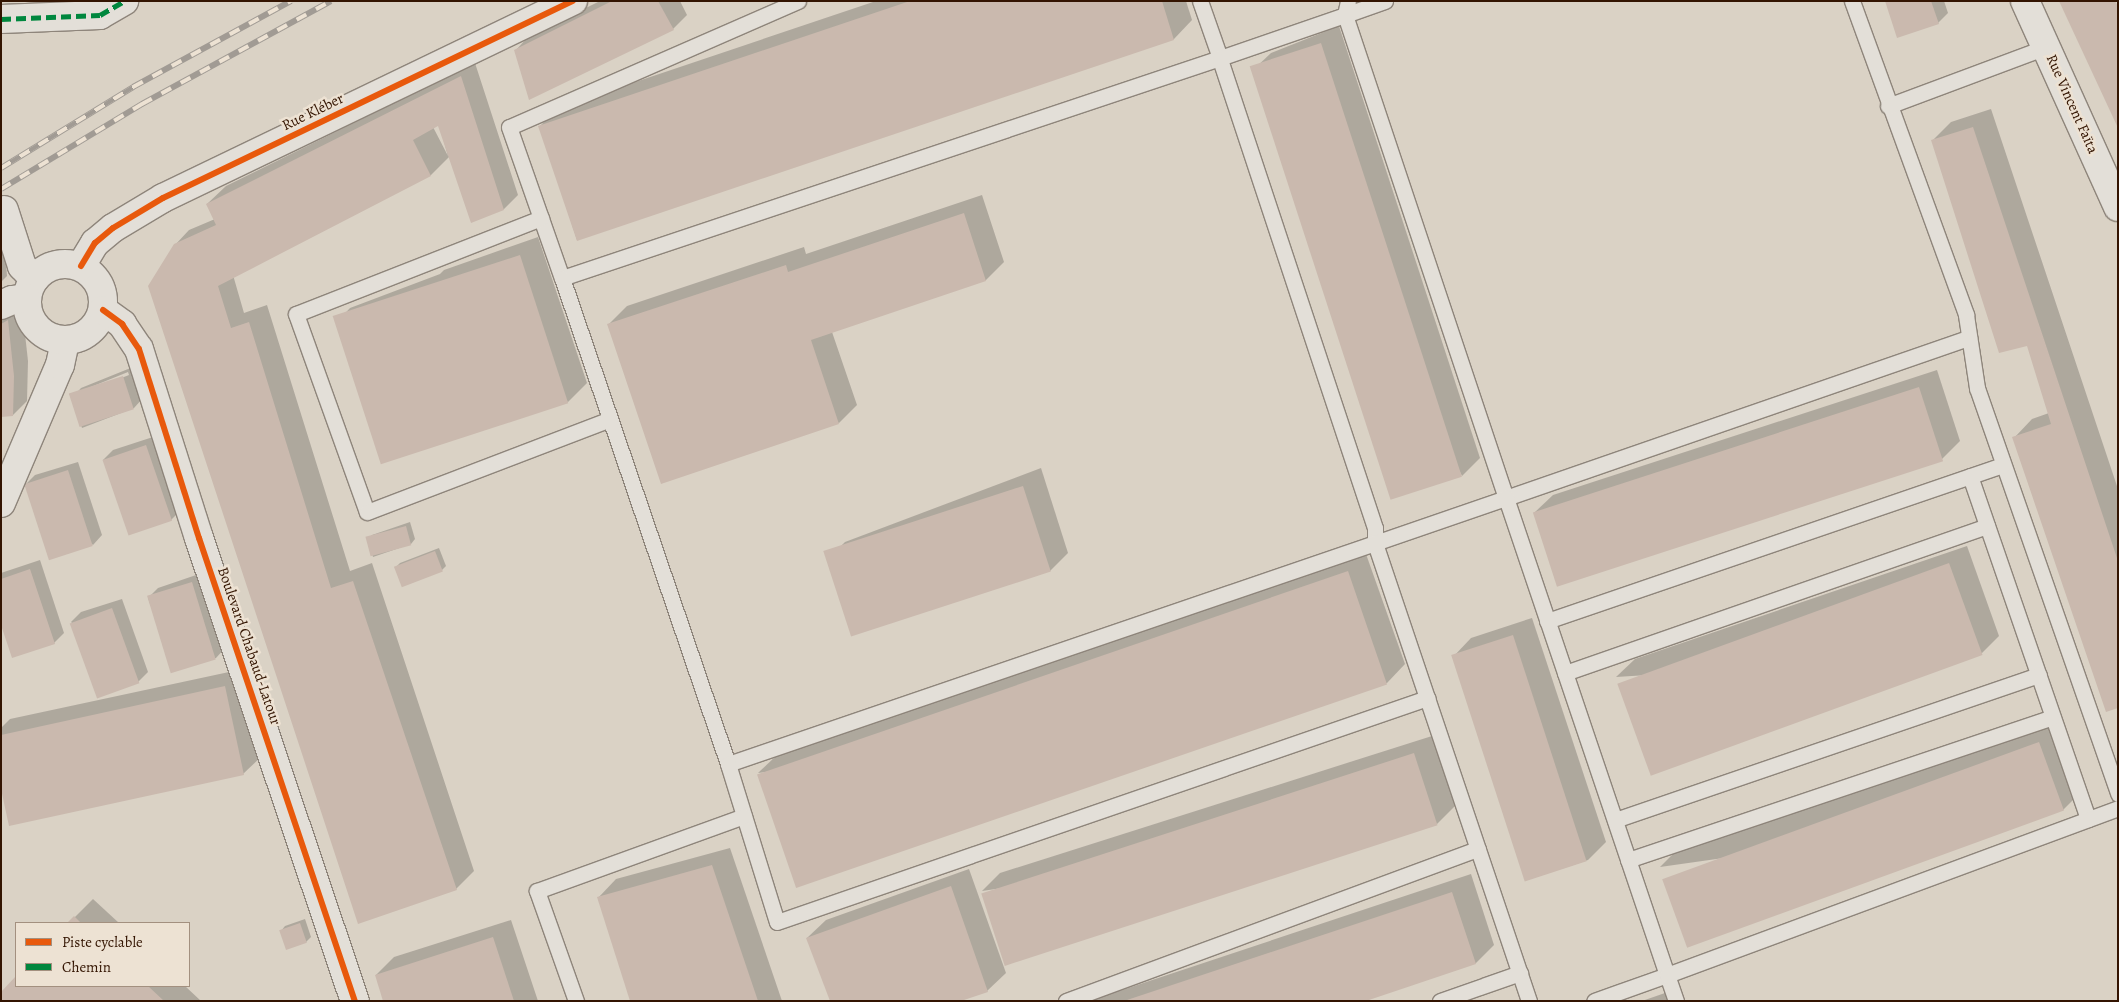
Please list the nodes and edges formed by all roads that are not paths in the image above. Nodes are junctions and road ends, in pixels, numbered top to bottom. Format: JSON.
{"nodes":[{"id":1,"x":124,"y":1,"type":"edge"},
{"id":2,"x":572,"y":1,"type":"edge"},
{"id":3,"x":798,"y":1,"type":"edge"},
{"id":4,"x":1200,"y":1,"type":"edge"},
{"id":5,"x":1385,"y":1,"type":"edge"},
{"id":6,"x":1852,"y":1,"type":"edge"},
{"id":7,"x":2025,"y":1,"type":"edge"},
{"id":8,"x":1346,"y":8,"type":"edge"},
{"id":9,"x":1,"y":19,"type":"edge"},
{"id":10,"x":2046,"y":47,"type":"junction"},
{"id":11,"x":1220,"y":58,"type":"junction"},
{"id":12,"x":1888,"y":106,"type":"junction"},
{"id":13,"x":2118,"y":207,"type":"edge"},
{"id":14,"x":4,"y":210,"type":"dead end"},
{"id":15,"x":541,"y":218,"type":"junction"},
{"id":16,"x":81,"y":266,"type":"junction"},
{"id":17,"x":562,"y":278,"type":"junction"},
{"id":18,"x":20,"y":294,"type":"edge"},
{"id":19,"x":103,"y":310,"type":"junction"},
{"id":20,"x":1969,"y":338,"type":"junction"},
{"id":21,"x":65,"y":340,"type":"junction"},
{"id":22,"x":610,"y":419,"type":"junction"},
{"id":23,"x":2003,"y":465,"type":"junction"},
{"id":24,"x":1970,"y":476,"type":"junction"},
{"id":25,"x":1506,"y":498,"type":"junction"},
{"id":26,"x":1,"y":503,"type":"edge"},
{"id":27,"x":1987,"y":526,"type":"junction"},
{"id":28,"x":1375,"y":543,"type":"junction"},
{"id":29,"x":1547,"y":620,"type":"junction"},
{"id":30,"x":1565,"y":673,"type":"junction"},
{"id":31,"x":2039,"y":675,"type":"junction"},
{"id":32,"x":1427,"y":698,"type":"junction"},
{"id":33,"x":2053,"y":717,"type":"junction"},
{"id":34,"x":728,"y":764,"type":"junction"},
{"id":35,"x":2118,"y":794,"type":"edge"},
{"id":36,"x":2118,"y":808,"type":"edge"},
{"id":37,"x":744,"y":816,"type":"junction"},
{"id":38,"x":2088,"y":819,"type":"junction"},
{"id":39,"x":1615,"y":820,"type":"junction"},
{"id":40,"x":1478,"y":849,"type":"junction"},
{"id":41,"x":1628,"y":860,"type":"junction"},
{"id":42,"x":1520,"y":973,"type":"junction"},
{"id":43,"x":1667,"y":975,"type":"junction"},
{"id":44,"x":355,"y":1001,"type":"edge"},
{"id":45,"x":576,"y":1001,"type":"edge"},
{"id":46,"x":1066,"y":1001,"type":"edge"},
{"id":47,"x":1440,"y":1001,"type":"edge"},
{"id":48,"x":1529,"y":1001,"type":"edge"},
{"id":49,"x":1594,"y":1001,"type":"edge"},
{"id":50,"x":1676,"y":1001,"type":"edge"}],
"edges":[{"from":1,"to":9,"type":"street"},
{"from":2,"to":16,"type":"street","name":"Rue Kléber"},
{"from":3,"to":15,"type":"lane"},
{"from":4,"to":11,"type":"lane"},
{"from":5,"to":8,"type":"lane"},
{"from":6,"to":12,"type":"lane"},
{"from":7,"to":10,"type":"street","name":"Rue Vincent Faïta"},
{"from":8,"to":11,"type":"lane"},
{"from":8,"to":25,"type":"lane"},
{"from":10,"to":12,"type":"lane"},
{"from":10,"to":13,"type":"street","name":"Rue Vincent Faïta"},
{"from":11,"to":17,"type":"lane"},
{"from":11,"to":28,"type":"lane"},
{"from":12,"to":20,"type":"lane"},
{"from":14,"to":18,"type":"street"},
{"from":15,"to":17,"type":"lane"},
{"from":15,"to":22,"type":"lane"},
{"from":16,"to":18,"type":"street"},
{"from":16,"to":19,"type":"street"},
{"from":17,"to":22,"type":"lane"},
{"from":18,"to":21,"type":"street"},
{"from":19,"to":21,"type":"street"},
{"from":19,"to":44,"type":"street","name":"Boulevard Chabaud-Latour"},
{"from":20,"to":23,"type":"lane"},
{"from":20,"to":25,"type":"lane"},
{"from":21,"to":26,"type":"street"},
{"from":22,"to":34,"type":"lane"},
{"from":23,"to":24,"type":"lane"},
{"from":23,"to":35,"type":"lane"},
{"from":24,"to":27,"type":"lane"},
{"from":24,"to":29,"type":"lane"},
{"from":25,"to":28,"type":"lane"},
{"from":25,"to":29,"type":"lane"},
{"from":27,"to":30,"type":"lane"},
{"from":27,"to":31,"type":"lane"},
{"from":28,"to":32,"type":"lane"},
{"from":28,"to":34,"type":"lane"},
{"from":29,"to":30,"type":"lane"},
{"from":30,"to":39,"type":"lane"},
{"from":31,"to":33,"type":"lane"},
{"from":31,"to":39,"type":"lane"},
{"from":32,"to":37,"type":"lane"},
{"from":32,"to":40,"type":"lane"},
{"from":33,"to":38,"type":"lane"},
{"from":33,"to":41,"type":"lane"},
{"from":34,"to":37,"type":"lane"},
{"from":36,"to":38,"type":"lane"},
{"from":37,"to":45,"type":"lane"},
{"from":38,"to":43,"type":"lane"},
{"from":39,"to":41,"type":"lane"},
{"from":40,"to":42,"type":"lane"},
{"from":40,"to":46,"type":"lane"},
{"from":41,"to":43,"type":"lane"},
{"from":42,"to":47,"type":"lane"},
{"from":42,"to":48,"type":"lane"},
{"from":43,"to":49,"type":"lane"},
{"from":43,"to":50,"type":"lane"}]}
